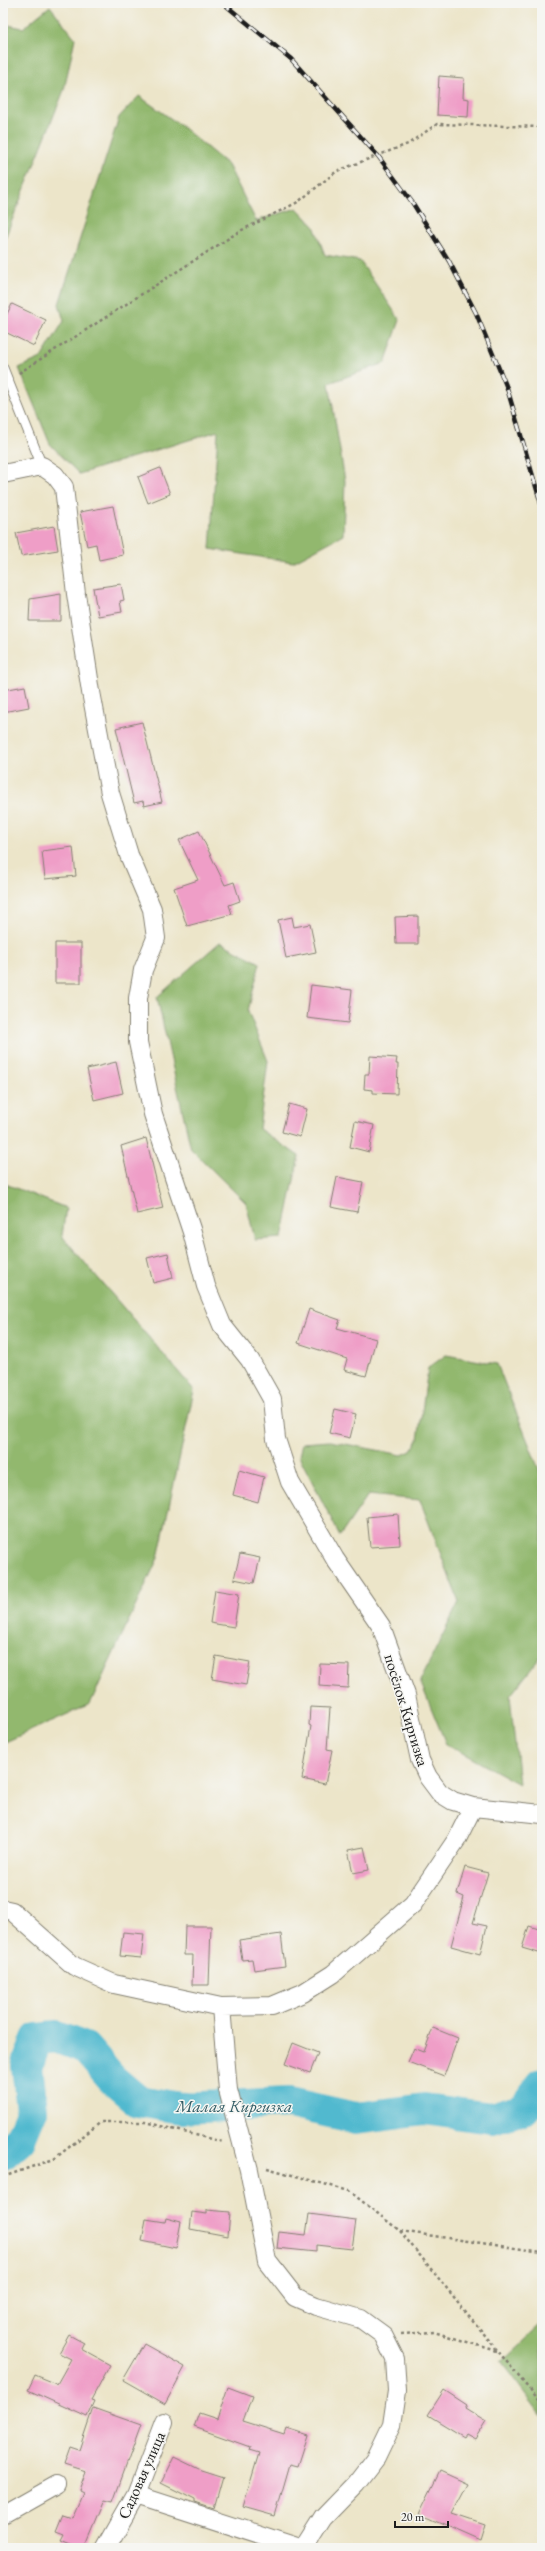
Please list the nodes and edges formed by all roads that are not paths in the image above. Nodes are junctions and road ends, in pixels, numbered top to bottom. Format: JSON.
{"nodes":[{"id":1,"x":3,"y":368,"type":"edge"},
{"id":2,"x":42,"y":466,"type":"junction"},
{"id":3,"x":3,"y":474,"type":"edge"},
{"id":4,"x":473,"y":1807,"type":"junction"},
{"id":5,"x":542,"y":1814,"type":"edge"},
{"id":6,"x":3,"y":1909,"type":"edge"},
{"id":7,"x":220,"y":2007,"type":"junction"},
{"id":8,"x":164,"y":2422,"type":"dead end"},
{"id":9,"x":56,"y":2485,"type":"dead end"},
{"id":10,"x":136,"y":2495,"type":"junction"},
{"id":11,"x":3,"y":2515,"type":"edge"},
{"id":12,"x":106,"y":2548,"type":"edge"},
{"id":13,"x":300,"y":2548,"type":"edge"},
{"id":14,"x":304,"y":2548,"type":"edge"}],
"edges":[{"from":1,"to":2,"type":"lane"},
{"from":2,"to":3,"type":"street"},
{"from":2,"to":4,"type":"street","name":"посёлок Киргизка"},
{"from":4,"to":5,"type":"street","name":"посёлок Киргизка"},
{"from":4,"to":7,"type":"street"},
{"from":6,"to":7,"type":"street"},
{"from":7,"to":14,"type":"street"},
{"from":8,"to":10,"type":"street","name":"Садовая улица"},
{"from":9,"to":11,"type":"street"},
{"from":10,"to":12,"type":"street","name":"Садовая улица"},
{"from":10,"to":13,"type":"street"}]}
